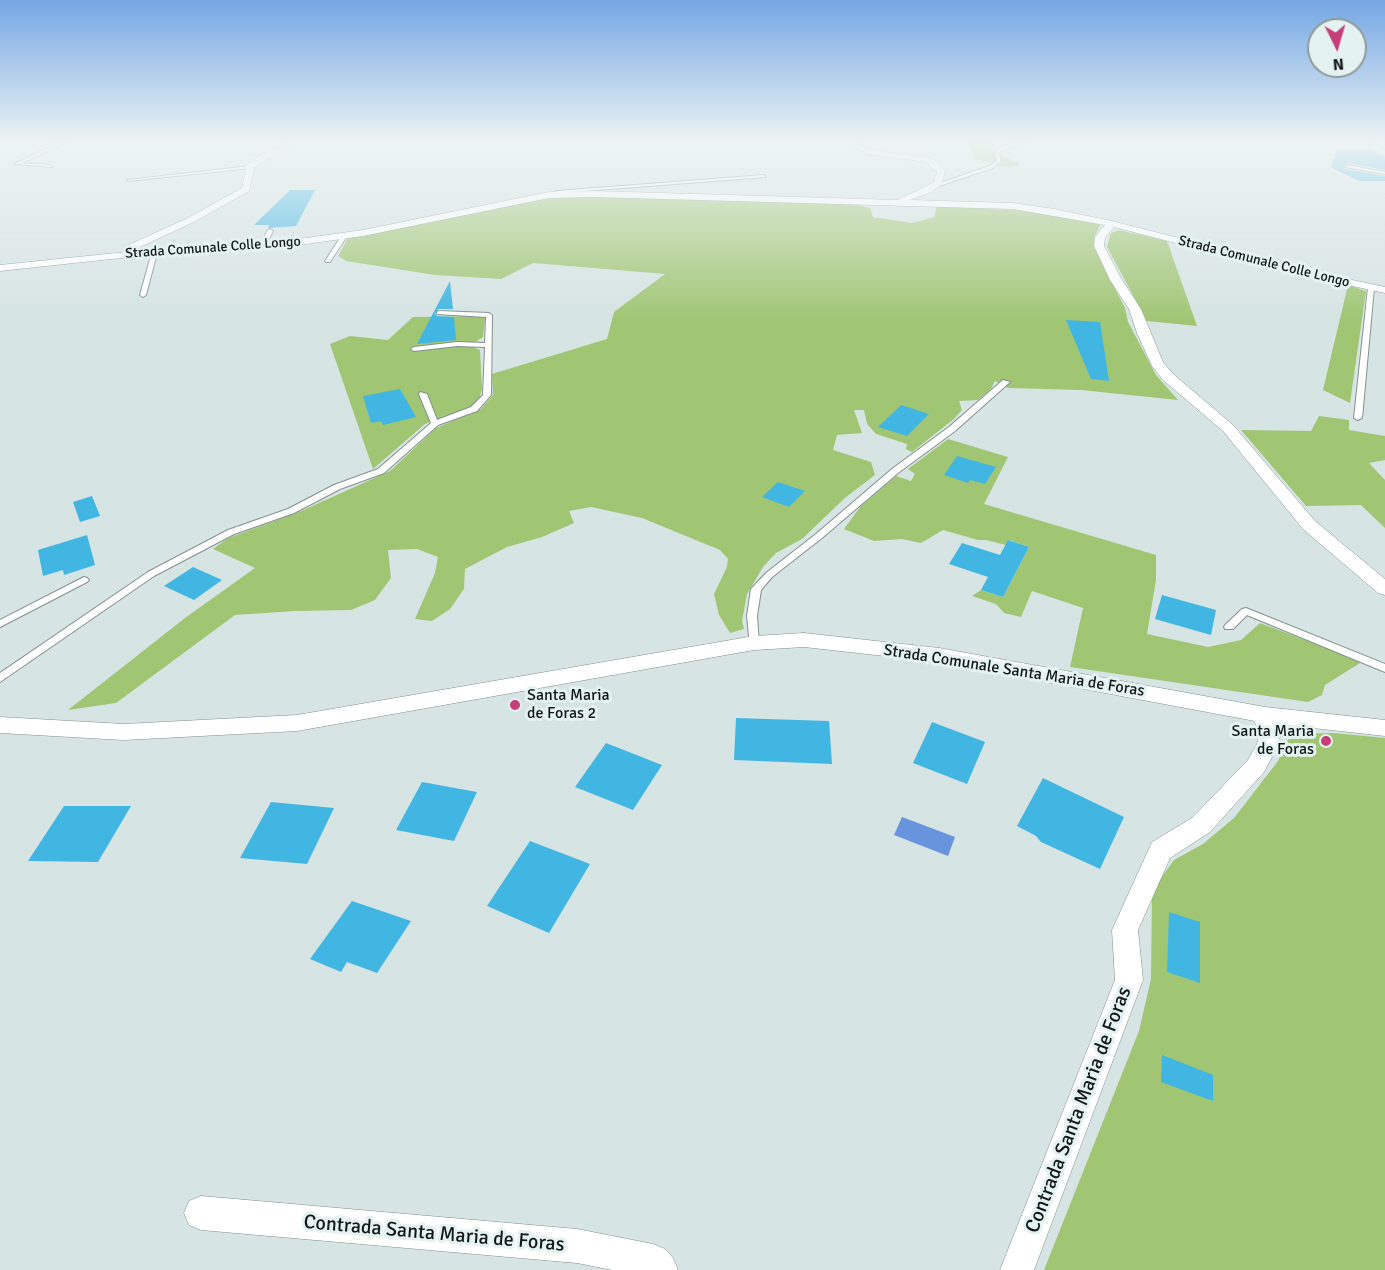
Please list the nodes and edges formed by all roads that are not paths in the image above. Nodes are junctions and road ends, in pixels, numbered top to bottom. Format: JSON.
{"nodes":[{"id":1,"x":224,"y":201,"type":"edge"},
{"id":2,"x":515,"y":201,"type":"edge"},
{"id":3,"x":838,"y":201,"type":"edge"},
{"id":4,"x":900,"y":201,"type":"edge"},
{"id":5,"x":896,"y":203,"type":"junction"},
{"id":6,"x":1112,"y":224,"type":"junction"},
{"id":7,"x":270,"y":231,"type":"dead end"},
{"id":8,"x":344,"y":236,"type":"junction"},
{"id":9,"x":263,"y":245,"type":"junction"},
{"id":10,"x":154,"y":253,"type":"junction"},
{"id":11,"x":111,"y":256,"type":"junction"},
{"id":12,"x":328,"y":261,"type":"dead end"},
{"id":13,"x":0,"y":268,"type":"edge"},
{"id":14,"x":1371,"y":288,"type":"junction"},
{"id":15,"x":1385,"y":290,"type":"edge"},
{"id":16,"x":143,"y":295,"type":"dead end"},
{"id":17,"x":439,"y":313,"type":"dead end"},
{"id":18,"x":488,"y":345,"type":"junction"},
{"id":19,"x":414,"y":349,"type":"dead end"},
{"id":20,"x":1006,"y":382,"type":"dead end"},
{"id":21,"x":423,"y":394,"type":"dead end"},
{"id":22,"x":1358,"y":418,"type":"dead end"},
{"id":23,"x":435,"y":423,"type":"junction"},
{"id":24,"x":84,"y":580,"type":"dead end"},
{"id":25,"x":1385,"y":590,"type":"edge"},
{"id":26,"x":0,"y":624,"type":"edge"},
{"id":27,"x":1229,"y":627,"type":"dead end"},
{"id":28,"x":754,"y":644,"type":"junction"},
{"id":29,"x":1385,"y":668,"type":"edge"},
{"id":30,"x":0,"y":678,"type":"edge"},
{"id":31,"x":1265,"y":715,"type":"junction"},
{"id":32,"x":0,"y":725,"type":"edge"},
{"id":33,"x":1385,"y":728,"type":"edge"},
{"id":34,"x":201,"y":1213,"type":"dead end"},
{"id":35,"x":662,"y":1270,"type":"edge"},
{"id":36,"x":1017,"y":1270,"type":"edge"}],
"edges":[{"from":1,"to":11,"type":"street"},
{"from":2,"to":8,"type":"street","name":"Strada Comunale Colle Longo"},
{"from":3,"to":5,"type":"street","name":"Strada Comunale Colle Longo"},
{"from":4,"to":5,"type":"street"},
{"from":5,"to":6,"type":"street","name":"Strada Comunale Colle Longo"},
{"from":6,"to":14,"type":"street","name":"Strada Comunale Colle Longo"},
{"from":6,"to":25,"type":"street"},
{"from":7,"to":9,"type":"lane"},
{"from":8,"to":9,"type":"street","name":"Strada Comunale Colle Longo"},
{"from":8,"to":12,"type":"lane"},
{"from":9,"to":10,"type":"street","name":"Strada Comunale Colle Longo"},
{"from":10,"to":11,"type":"street","name":"Strada Comunale Colle Longo"},
{"from":10,"to":16,"type":"lane"},
{"from":11,"to":13,"type":"street","name":"Strada Comunale Colle Longo"},
{"from":14,"to":15,"type":"street","name":"Strada Comunale Colle Longo"},
{"from":14,"to":22,"type":"lane"},
{"from":17,"to":18,"type":"lane"},
{"from":18,"to":19,"type":"lane"},
{"from":18,"to":23,"type":"lane"},
{"from":20,"to":28,"type":"lane"},
{"from":21,"to":23,"type":"lane"},
{"from":23,"to":30,"type":"lane"},
{"from":24,"to":26,"type":"lane"},
{"from":27,"to":29,"type":"lane"},
{"from":28,"to":31,"type":"street","name":"Strada Comunale Santa Maria de Foras"},
{"from":28,"to":32,"type":"street","name":"Strada Comunale Santa Maria de Foras"},
{"from":31,"to":33,"type":"street","name":"Strada Comunale Santa Maria de Foras"},
{"from":31,"to":36,"type":"street","name":"Contrada Santa Maria de Foras"},
{"from":34,"to":35,"type":"street","name":"Contrada Santa Maria de Foras"}]}
